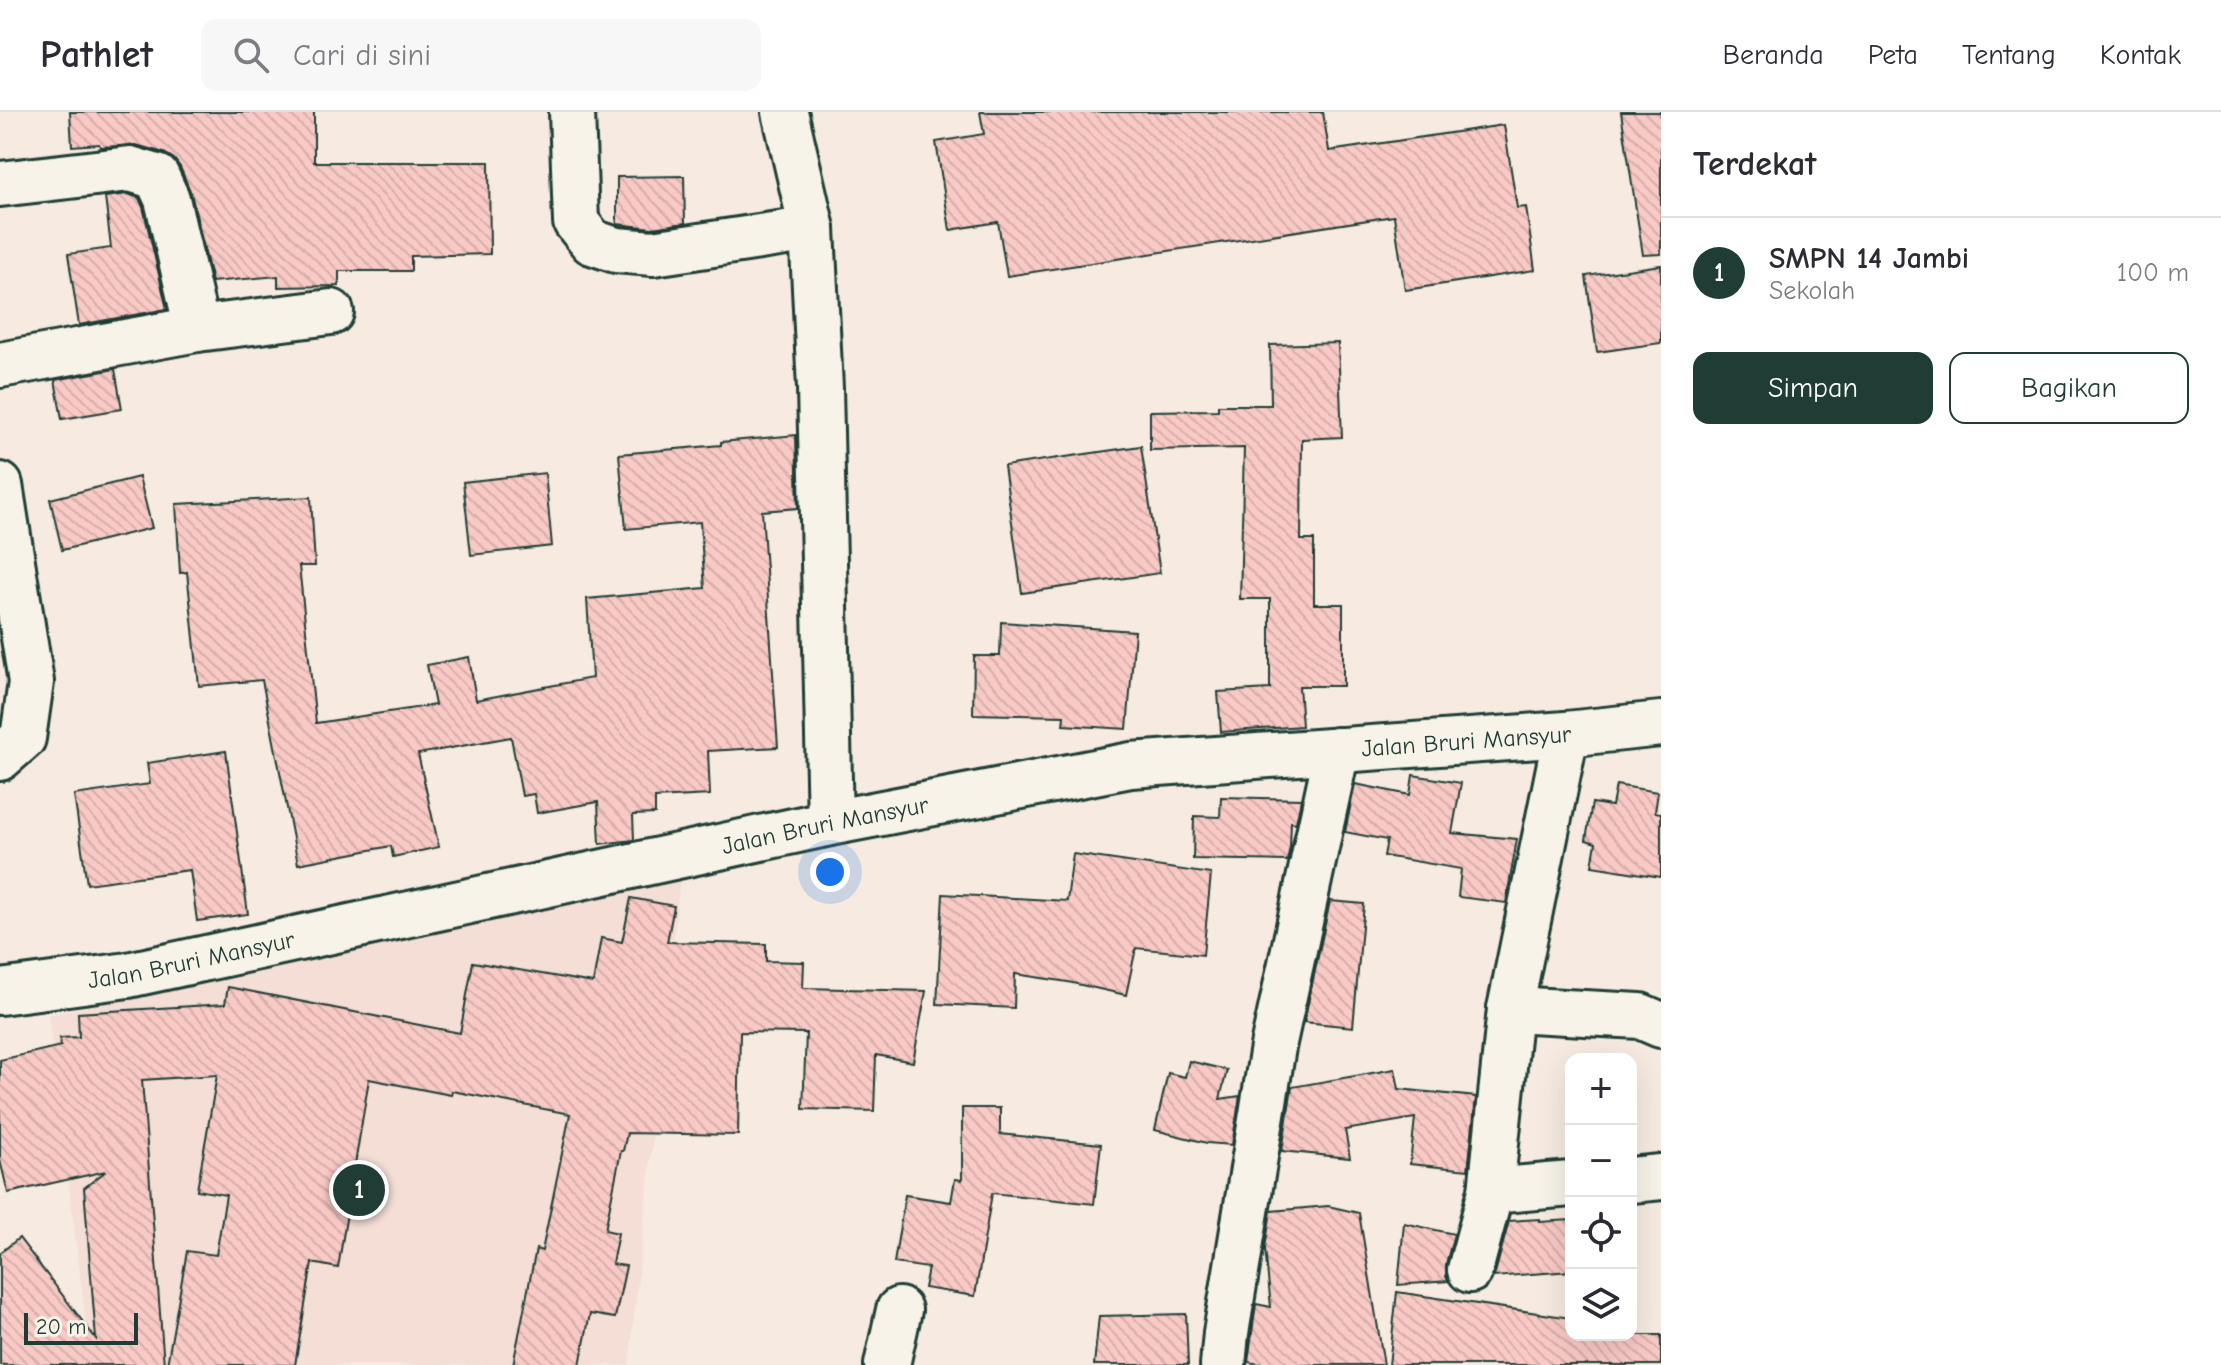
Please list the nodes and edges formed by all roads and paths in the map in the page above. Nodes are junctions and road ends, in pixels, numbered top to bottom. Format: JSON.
{"nodes":[{"id":1,"x":572,"y":112,"type":"edge"},
{"id":2,"x":785,"y":112,"type":"edge"},
{"id":3,"x":0,"y":184,"type":"edge"},
{"id":4,"x":812,"y":229,"type":"junction"},
{"id":5,"x":331,"y":312,"type":"dead end"},
{"id":6,"x":197,"y":329,"type":"junction"},
{"id":7,"x":0,"y":365,"type":"edge"},
{"id":8,"x":0,"y":485,"type":"edge"},
{"id":9,"x":1661,"y":724,"type":"edge"},
{"id":10,"x":1566,"y":734,"type":"junction"},
{"id":11,"x":1337,"y":750,"type":"junction"},
{"id":12,"x":0,"y":758,"type":"edge"},
{"id":13,"x":830,"y":823,"type":"junction"},
{"id":14,"x":0,"y":992,"type":"edge"},
{"id":15,"x":1510,"y":1009,"type":"junction"},
{"id":16,"x":1661,"y":1025,"type":"edge"},
{"id":17,"x":1661,"y":1177,"type":"edge"},
{"id":18,"x":1637,"y":1179,"type":"edge"},
{"id":19,"x":1565,"y":1185,"type":"edge"},
{"id":20,"x":1491,"y":1191,"type":"junction"},
{"id":21,"x":1470,"y":1270,"type":"dead end"},
{"id":22,"x":899,"y":1310,"type":"dead end"},
{"id":23,"x":887,"y":1365,"type":"edge"},
{"id":24,"x":1223,"y":1365,"type":"edge"}],
"edges":[{"from":1,"to":4,"type":"street"},
{"from":2,"to":4,"type":"street"},
{"from":3,"to":6,"type":"street"},
{"from":4,"to":13,"type":"street"},
{"from":5,"to":6,"type":"street"},
{"from":6,"to":7,"type":"street"},
{"from":8,"to":12,"type":"street"},
{"from":9,"to":10,"type":"street","name":"Jalan Bruri Mansyur"},
{"from":10,"to":11,"type":"street","name":"Jalan Bruri Mansyur"},
{"from":10,"to":15,"type":"street"},
{"from":11,"to":13,"type":"street","name":"Jalan Bruri Mansyur"},
{"from":11,"to":24,"type":"street"},
{"from":13,"to":14,"type":"street","name":"Jalan Bruri Mansyur"},
{"from":15,"to":16,"type":"street"},
{"from":15,"to":20,"type":"street"},
{"from":17,"to":18,"type":"street"},
{"from":19,"to":20,"type":"street"},
{"from":20,"to":21,"type":"street"},
{"from":22,"to":23,"type":"street"}]}
